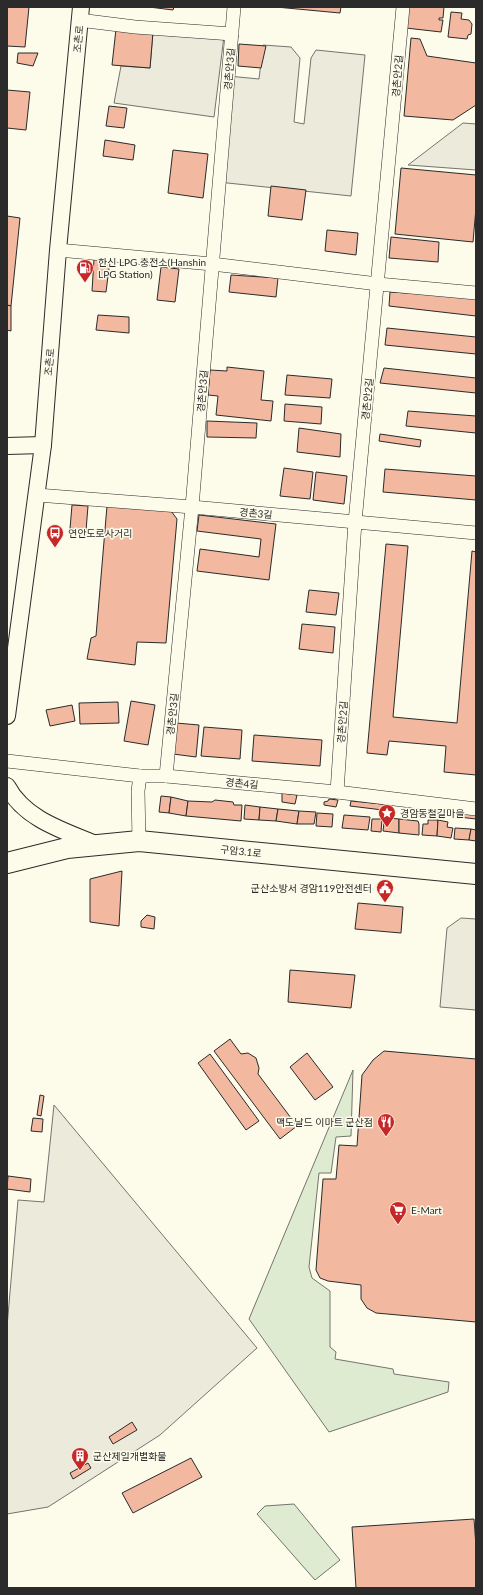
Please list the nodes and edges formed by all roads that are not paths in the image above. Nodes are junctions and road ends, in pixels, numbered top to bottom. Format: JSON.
{"nodes":[{"id":1,"x":234,"y":7,"type":"edge"},
{"id":2,"x":403,"y":7,"type":"edge"},
{"id":3,"x":80,"y":14,"type":"edge"},
{"id":4,"x":232,"y":34,"type":"junction"},
{"id":5,"x":58,"y":250,"type":"junction"},
{"id":6,"x":212,"y":264,"type":"junction"},
{"id":7,"x":378,"y":284,"type":"junction"},
{"id":8,"x":476,"y":293,"type":"edge"},
{"id":9,"x":43,"y":445,"type":"junction"},
{"id":10,"x":7,"y":446,"type":"edge"},
{"id":11,"x":37,"y":495,"type":"junction"},
{"id":12,"x":192,"y":507,"type":"junction"},
{"id":13,"x":355,"y":522,"type":"junction"},
{"id":14,"x":476,"y":533,"type":"edge"},
{"id":15,"x":7,"y":716,"type":"edge"},
{"id":16,"x":7,"y":761,"type":"edge"},
{"id":17,"x":140,"y":776,"type":"junction"},
{"id":18,"x":166,"y":776,"type":"junction"},
{"id":19,"x":7,"y":786,"type":"edge"},
{"id":20,"x":337,"y":792,"type":"junction"},
{"id":21,"x":476,"y":809,"type":"edge"},
{"id":22,"x":138,"y":841,"type":"junction"},
{"id":23,"x":98,"y":845,"type":"junction"},
{"id":24,"x":7,"y":863,"type":"edge"},
{"id":25,"x":476,"y":874,"type":"edge"}],
"edges":[{"from":1,"to":4,"type":"street","name":"경촌안3길"},
{"from":2,"to":7,"type":"street","name":"경촌안2길"},
{"from":3,"to":4,"type":"street"},
{"from":3,"to":5,"type":"street","name":"조촌로"},
{"from":4,"to":6,"type":"street","name":"경촌안3길"},
{"from":5,"to":6,"type":"street"},
{"from":5,"to":9,"type":"street","name":"조촌로"},
{"from":6,"to":7,"type":"street"},
{"from":6,"to":12,"type":"street","name":"경촌안3길"},
{"from":7,"to":8,"type":"street"},
{"from":7,"to":13,"type":"street","name":"경촌안2길"},
{"from":9,"to":10,"type":"street"},
{"from":9,"to":11,"type":"street","name":"조촌로"},
{"from":11,"to":12,"type":"street","name":"경촌3길"},
{"from":11,"to":15,"type":"street","name":"조촌로"},
{"from":12,"to":13,"type":"street","name":"경촌3길"},
{"from":12,"to":18,"type":"street","name":"경촌안3길"},
{"from":13,"to":14,"type":"street","name":"경촌3길"},
{"from":13,"to":20,"type":"street","name":"경촌안2길"},
{"from":16,"to":17,"type":"street","name":"경촌4길"},
{"from":17,"to":18,"type":"street","name":"경촌4길"},
{"from":17,"to":22,"type":"street"},
{"from":18,"to":20,"type":"street","name":"경촌4길"},
{"from":19,"to":23,"type":"street"},
{"from":20,"to":21,"type":"street","name":"경촌4길"},
{"from":22,"to":23,"type":"main road","name":"구암3.1로"},
{"from":22,"to":25,"type":"main road","name":"구암3.1로"},
{"from":23,"to":24,"type":"main road","name":"구암3.1로"}]}
